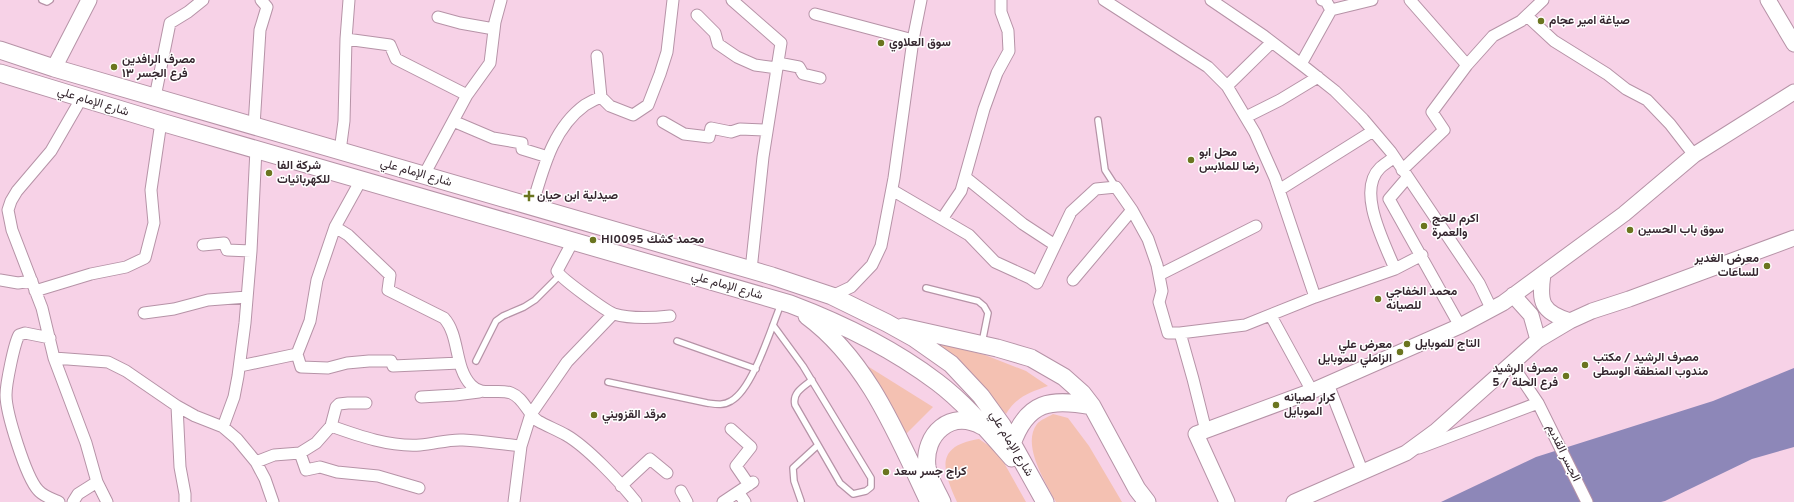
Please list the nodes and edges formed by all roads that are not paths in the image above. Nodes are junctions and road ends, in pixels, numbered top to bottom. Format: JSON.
{"nodes":[{"id":1,"x":42,"y":0,"type":"edge"},
{"id":2,"x":50,"y":0,"type":"edge"},
{"id":3,"x":89,"y":0,"type":"edge"},
{"id":4,"x":203,"y":0,"type":"edge"},
{"id":5,"x":261,"y":0,"type":"edge"},
{"id":6,"x":350,"y":0,"type":"edge"},
{"id":7,"x":501,"y":0,"type":"edge"},
{"id":8,"x":673,"y":0,"type":"edge"},
{"id":9,"x":732,"y":0,"type":"edge"},
{"id":10,"x":921,"y":0,"type":"edge"},
{"id":11,"x":1001,"y":0,"type":"edge"},
{"id":12,"x":1104,"y":0,"type":"edge"},
{"id":13,"x":1211,"y":0,"type":"edge"},
{"id":14,"x":1322,"y":0,"type":"edge"},
{"id":15,"x":1372,"y":0,"type":"edge"},
{"id":16,"x":1410,"y":0,"type":"edge"},
{"id":17,"x":1543,"y":0,"type":"edge"},
{"id":18,"x":1768,"y":0,"type":"edge"},
{"id":19,"x":1332,"y":10,"type":"junction"},
{"id":20,"x":815,"y":14,"type":"dead end"},
{"id":21,"x":697,"y":15,"type":"dead end"},
{"id":22,"x":1527,"y":16,"type":"junction"},
{"id":23,"x":438,"y":17,"type":"dead end"},
{"id":24,"x":494,"y":29,"type":"junction"},
{"id":25,"x":346,"y":39,"type":"junction"},
{"id":26,"x":913,"y":40,"type":"junction"},
{"id":27,"x":1272,"y":42,"type":"junction"},
{"id":28,"x":1794,"y":44,"type":"edge"},
{"id":29,"x":0,"y":50,"type":"edge"},
{"id":30,"x":597,"y":56,"type":"dead end"},
{"id":31,"x":1301,"y":64,"type":"junction"},
{"id":32,"x":1467,"y":65,"type":"junction"},
{"id":33,"x":777,"y":66,"type":"junction"},
{"id":34,"x":54,"y":68,"type":"junction"},
{"id":35,"x":0,"y":73,"type":"edge"},
{"id":36,"x":1318,"y":77,"type":"junction"},
{"id":37,"x":820,"y":78,"type":"dead end"},
{"id":38,"x":1228,"y":86,"type":"junction"},
{"id":39,"x":1794,"y":92,"type":"edge"},
{"id":40,"x":467,"y":95,"type":"junction"},
{"id":41,"x":155,"y":97,"type":"junction"},
{"id":42,"x":601,"y":97,"type":"junction"},
{"id":43,"x":81,"y":99,"type":"junction"},
{"id":44,"x":1246,"y":117,"type":"junction"},
{"id":45,"x":1098,"y":120,"type":"dead end"},
{"id":46,"x":453,"y":121,"type":"junction"},
{"id":47,"x":161,"y":122,"type":"junction"},
{"id":48,"x":663,"y":122,"type":"dead end"},
{"id":49,"x":254,"y":126,"type":"junction"},
{"id":50,"x":767,"y":130,"type":"junction"},
{"id":51,"x":1373,"y":132,"type":"junction"},
{"id":52,"x":256,"y":149,"type":"junction"},
{"id":53,"x":340,"y":151,"type":"junction"},
{"id":54,"x":1694,"y":155,"type":"junction"},
{"id":55,"x":548,"y":157,"type":"junction"},
{"id":56,"x":1394,"y":157,"type":"junction"},
{"id":57,"x":1405,"y":174,"type":"junction"},
{"id":58,"x":424,"y":175,"type":"junction"},
{"id":59,"x":965,"y":177,"type":"junction"},
{"id":60,"x":361,"y":180,"type":"junction"},
{"id":61,"x":1116,"y":187,"type":"junction"},
{"id":62,"x":892,"y":190,"type":"junction"},
{"id":63,"x":1279,"y":190,"type":"junction"},
{"id":64,"x":532,"y":206,"type":"junction"},
{"id":65,"x":1132,"y":210,"type":"junction"},
{"id":66,"x":942,"y":218,"type":"junction"},
{"id":67,"x":1256,"y":226,"type":"dead end"},
{"id":68,"x":335,"y":227,"type":"junction"},
{"id":69,"x":1794,"y":238,"type":"edge"},
{"id":70,"x":573,"y":241,"type":"junction"},
{"id":71,"x":204,"y":245,"type":"dead end"},
{"id":72,"x":1055,"y":245,"type":"junction"},
{"id":73,"x":251,"y":251,"type":"junction"},
{"id":74,"x":1422,"y":255,"type":"junction"},
{"id":75,"x":1395,"y":269,"type":"junction"},
{"id":76,"x":751,"y":270,"type":"junction"},
{"id":77,"x":1542,"y":274,"type":"junction"},
{"id":78,"x":1159,"y":275,"type":"junction"},
{"id":79,"x":559,"y":276,"type":"junction"},
{"id":80,"x":0,"y":280,"type":"edge"},
{"id":81,"x":788,"y":280,"type":"junction"},
{"id":82,"x":1073,"y":280,"type":"dead end"},
{"id":83,"x":34,"y":286,"type":"junction"},
{"id":84,"x":926,"y":288,"type":"dead end"},
{"id":85,"x":1513,"y":295,"type":"junction"},
{"id":86,"x":832,"y":296,"type":"junction"},
{"id":87,"x":247,"y":297,"type":"junction"},
{"id":88,"x":1315,"y":297,"type":"junction"},
{"id":89,"x":786,"y":303,"type":"junction"},
{"id":90,"x":1491,"y":308,"type":"junction"},
{"id":91,"x":144,"y":312,"type":"dead end"},
{"id":92,"x":613,"y":314,"type":"junction"},
{"id":93,"x":670,"y":316,"type":"dead end"},
{"id":94,"x":1271,"y":316,"type":"junction"},
{"id":95,"x":1570,"y":321,"type":"junction"},
{"id":96,"x":887,"y":323,"type":"junction"},
{"id":97,"x":773,"y":325,"type":"junction"},
{"id":98,"x":1460,"y":326,"type":"junction"},
{"id":99,"x":1180,"y":333,"type":"junction"},
{"id":100,"x":50,"y":338,"type":"junction"},
{"id":101,"x":677,"y":340,"type":"dead end"},
{"id":102,"x":1538,"y":340,"type":"junction"},
{"id":103,"x":982,"y":345,"type":"junction"},
{"id":104,"x":297,"y":354,"type":"junction"},
{"id":105,"x":54,"y":358,"type":"junction"},
{"id":106,"x":476,"y":361,"type":"dead end"},
{"id":107,"x":460,"y":363,"type":"junction"},
{"id":108,"x":1511,"y":363,"type":"junction"},
{"id":109,"x":240,"y":366,"type":"junction"},
{"id":110,"x":756,"y":369,"type":"junction"},
{"id":111,"x":4,"y":378,"type":"edge"},
{"id":112,"x":812,"y":380,"type":"junction"},
{"id":113,"x":608,"y":382,"type":"dead end"},
{"id":114,"x":1328,"y":384,"type":"junction"},
{"id":115,"x":1312,"y":391,"type":"junction"},
{"id":116,"x":479,"y":392,"type":"junction"},
{"id":117,"x":421,"y":397,"type":"dead end"},
{"id":118,"x":366,"y":403,"type":"dead end"},
{"id":119,"x":1538,"y":403,"type":"junction"},
{"id":120,"x":177,"y":406,"type":"junction"},
{"id":121,"x":1092,"y":406,"type":"junction"},
{"id":122,"x":4,"y":407,"type":"edge"},
{"id":123,"x":531,"y":414,"type":"junction"},
{"id":124,"x":331,"y":426,"type":"junction"},
{"id":125,"x":223,"y":427,"type":"junction"},
{"id":126,"x":986,"y":428,"type":"junction"},
{"id":127,"x":732,"y":429,"type":"dead end"},
{"id":128,"x":1206,"y":431,"type":"junction"},
{"id":129,"x":1012,"y":444,"type":"junction"},
{"id":130,"x":818,"y":445,"type":"junction"},
{"id":131,"x":521,"y":446,"type":"junction"},
{"id":132,"x":300,"y":453,"type":"junction"},
{"id":133,"x":1406,"y":453,"type":"junction"},
{"id":134,"x":256,"y":462,"type":"junction"},
{"id":135,"x":667,"y":473,"type":"dead end"},
{"id":136,"x":1362,"y":473,"type":"junction"},
{"id":137,"x":98,"y":482,"type":"junction"},
{"id":138,"x":1034,"y":484,"type":"junction"},
{"id":139,"x":621,"y":486,"type":"junction"},
{"id":140,"x":419,"y":488,"type":"dead end"},
{"id":141,"x":38,"y":491,"type":"junction"},
{"id":142,"x":681,"y":491,"type":"dead end"},
{"id":143,"x":738,"y":492,"type":"junction"},
{"id":144,"x":1141,"y":498,"type":"edge"},
{"id":145,"x":801,"y":501,"type":"dead end"},
{"id":146,"x":35,"y":502,"type":"edge"},
{"id":147,"x":59,"y":502,"type":"edge"},
{"id":148,"x":73,"y":502,"type":"edge"},
{"id":149,"x":108,"y":502,"type":"edge"},
{"id":150,"x":185,"y":502,"type":"edge"},
{"id":151,"x":273,"y":502,"type":"edge"},
{"id":152,"x":514,"y":502,"type":"edge"},
{"id":153,"x":636,"y":502,"type":"edge"},
{"id":154,"x":687,"y":502,"type":"edge"},
{"id":155,"x":722,"y":502,"type":"edge"},
{"id":156,"x":745,"y":502,"type":"edge"},
{"id":157,"x":929,"y":502,"type":"edge"},
{"id":158,"x":942,"y":502,"type":"edge"},
{"id":159,"x":1045,"y":502,"type":"edge"},
{"id":160,"x":1227,"y":502,"type":"edge"},
{"id":161,"x":1294,"y":502,"type":"edge"},
{"id":162,"x":1587,"y":502,"type":"edge"}],
"edges":[{"from":1,"to":2,"type":"lane"},
{"from":3,"to":34,"type":"street"},
{"from":4,"to":41,"type":"street"},
{"from":5,"to":49,"type":"street"},
{"from":6,"to":25,"type":"street"},
{"from":7,"to":24,"type":"street"},
{"from":8,"to":42,"type":"street"},
{"from":9,"to":33,"type":"street"},
{"from":10,"to":26,"type":"street"},
{"from":11,"to":59,"type":"street"},
{"from":12,"to":38,"type":"street"},
{"from":13,"to":27,"type":"street"},
{"from":14,"to":19,"type":"street"},
{"from":15,"to":19,"type":"street"},
{"from":16,"to":32,"type":"street"},
{"from":17,"to":22,"type":"street"},
{"from":18,"to":28,"type":"street"},
{"from":19,"to":31,"type":"street"},
{"from":20,"to":26,"type":"street"},
{"from":21,"to":33,"type":"street"},
{"from":22,"to":32,"type":"street"},
{"from":22,"to":54,"type":"street"},
{"from":23,"to":24,"type":"street"},
{"from":24,"to":40,"type":"street"},
{"from":25,"to":40,"type":"street"},
{"from":25,"to":53,"type":"street"},
{"from":26,"to":62,"type":"street"},
{"from":27,"to":31,"type":"street"},
{"from":27,"to":38,"type":"street"},
{"from":29,"to":34,"type":"main road","name":"شارع الإمام علي"},
{"from":30,"to":42,"type":"street"},
{"from":31,"to":36,"type":"street"},
{"from":32,"to":57,"type":"street"},
{"from":33,"to":37,"type":"street"},
{"from":33,"to":50,"type":"street"},
{"from":34,"to":41,"type":"main road","name":"شارع الإمام علي"},
{"from":35,"to":43,"type":"main road","name":"شارع الإمام علي"},
{"from":36,"to":44,"type":"street"},
{"from":36,"to":51,"type":"street"},
{"from":38,"to":44,"type":"street"},
{"from":39,"to":54,"type":"street"},
{"from":40,"to":46,"type":"street"},
{"from":41,"to":49,"type":"main road","name":"شارع الإمام علي"},
{"from":42,"to":55,"type":"street"},
{"from":43,"to":47,"type":"main road","name":"شارع الإمام علي"},
{"from":43,"to":83,"type":"street"},
{"from":44,"to":63,"type":"street"},
{"from":45,"to":61,"type":"lane"},
{"from":46,"to":55,"type":"street"},
{"from":46,"to":58,"type":"street"},
{"from":47,"to":52,"type":"main road","name":"شارع الإمام علي"},
{"from":47,"to":83,"type":"street"},
{"from":48,"to":50,"type":"street"},
{"from":49,"to":53,"type":"main road","name":"شارع الإمام علي"},
{"from":50,"to":76,"type":"street"},
{"from":51,"to":56,"type":"street"},
{"from":51,"to":63,"type":"street"},
{"from":52,"to":60,"type":"main road","name":"شارع الإمام علي"},
{"from":52,"to":73,"type":"street"},
{"from":53,"to":58,"type":"main road","name":"شارع الإمام علي"},
{"from":54,"to":77,"type":"street"},
{"from":55,"to":64,"type":"street"},
{"from":56,"to":57,"type":"street"},
{"from":56,"to":75,"type":"street"},
{"from":57,"to":74,"type":"street"},
{"from":57,"to":90,"type":"street"},
{"from":58,"to":64,"type":"main road","name":"شارع الإمام علي"},
{"from":59,"to":66,"type":"street"},
{"from":59,"to":72,"type":"street"},
{"from":60,"to":68,"type":"street"},
{"from":60,"to":70,"type":"main road","name":"شارع الإمام علي"},
{"from":61,"to":65,"type":"street"},
{"from":61,"to":72,"type":"street"},
{"from":62,"to":66,"type":"street"},
{"from":62,"to":86,"type":"street"},
{"from":63,"to":88,"type":"street"},
{"from":64,"to":76,"type":"main road","name":"شارع الإمام علي"},
{"from":65,"to":78,"type":"street"},
{"from":65,"to":82,"type":"street"},
{"from":66,"to":72,"type":"street"},
{"from":67,"to":78,"type":"street"},
{"from":68,"to":104,"type":"street"},
{"from":68,"to":107,"type":"street"},
{"from":69,"to":95,"type":"street"},
{"from":70,"to":79,"type":"street"},
{"from":70,"to":89,"type":"main road","name":"شارع الإمام علي"},
{"from":71,"to":73,"type":"street"},
{"from":73,"to":87,"type":"street"},
{"from":74,"to":75,"type":"street"},
{"from":74,"to":98,"type":"street"},
{"from":75,"to":88,"type":"street"},
{"from":76,"to":81,"type":"main road","name":"شارع الإمام علي"},
{"from":77,"to":85,"type":"street"},
{"from":77,"to":95,"type":"street"},
{"from":78,"to":99,"type":"street"},
{"from":79,"to":92,"type":"street"},
{"from":79,"to":106,"type":"lane"},
{"from":80,"to":83,"type":"street"},
{"from":81,"to":86,"type":"main road","name":"شارع الإمام علي"},
{"from":81,"to":89,"type":"main road"},
{"from":83,"to":100,"type":"street"},
{"from":84,"to":103,"type":"lane"},
{"from":85,"to":90,"type":"street"},
{"from":85,"to":102,"type":"street"},
{"from":86,"to":96,"type":"main road","name":"شارع الإمام علي"},
{"from":87,"to":91,"type":"street"},
{"from":87,"to":109,"type":"street"},
{"from":88,"to":94,"type":"street"},
{"from":89,"to":97,"type":"lane"},
{"from":89,"to":126,"type":"main road","name":"شارع الإمام علي"},
{"from":89,"to":157,"type":"main road"},
{"from":90,"to":98,"type":"street"},
{"from":92,"to":93,"type":"street"},
{"from":92,"to":123,"type":"street"},
{"from":94,"to":99,"type":"street"},
{"from":94,"to":115,"type":"street"},
{"from":95,"to":102,"type":"street"},
{"from":96,"to":103,"type":"main road"},
{"from":96,"to":129,"type":"main road","name":"شارع الإمام علي"},
{"from":97,"to":110,"type":"lane"},
{"from":97,"to":112,"type":"lane"},
{"from":98,"to":114,"type":"street"},
{"from":99,"to":128,"type":"street"},
{"from":100,"to":105,"type":"street"},
{"from":100,"to":111,"type":"street"},
{"from":101,"to":110,"type":"lane"},
{"from":102,"to":108,"type":"street"},
{"from":103,"to":121,"type":"main road"},
{"from":104,"to":107,"type":"street"},
{"from":104,"to":109,"type":"street"},
{"from":105,"to":120,"type":"street"},
{"from":105,"to":137,"type":"street"},
{"from":107,"to":116,"type":"street"},
{"from":108,"to":119,"type":"street","name":"الجسر القديم"},
{"from":108,"to":133,"type":"street"},
{"from":109,"to":125,"type":"street"},
{"from":110,"to":113,"type":"lane"},
{"from":111,"to":122,"type":"street"},
{"from":112,"to":130,"type":"lane"},
{"from":112,"to":130,"type":"lane"},
{"from":114,"to":115,"type":"street"},
{"from":114,"to":136,"type":"street"},
{"from":115,"to":128,"type":"street"},
{"from":116,"to":117,"type":"street"},
{"from":116,"to":123,"type":"street"},
{"from":118,"to":124,"type":"street"},
{"from":119,"to":133,"type":"street"},
{"from":119,"to":162,"type":"street","name":"الجسر القديم"},
{"from":120,"to":125,"type":"street"},
{"from":120,"to":150,"type":"street"},
{"from":121,"to":129,"type":"main road"},
{"from":121,"to":144,"type":"main road"},
{"from":122,"to":141,"type":"street"},
{"from":123,"to":131,"type":"street"},
{"from":123,"to":139,"type":"street"},
{"from":124,"to":131,"type":"street"},
{"from":124,"to":132,"type":"street"},
{"from":125,"to":134,"type":"street"},
{"from":126,"to":138,"type":"main road","name":"شارع الإمام علي"},
{"from":126,"to":158,"type":"main road"},
{"from":127,"to":143,"type":"street"},
{"from":128,"to":160,"type":"street"},
{"from":129,"to":138,"type":"main road","name":"شارع الإمام علي"},
{"from":130,"to":145,"type":"lane"},
{"from":131,"to":152,"type":"street"},
{"from":132,"to":134,"type":"street"},
{"from":132,"to":140,"type":"street"},
{"from":133,"to":136,"type":"street"},
{"from":134,"to":151,"type":"street"},
{"from":135,"to":139,"type":"street"},
{"from":136,"to":161,"type":"street"},
{"from":137,"to":148,"type":"street"},
{"from":137,"to":149,"type":"street"},
{"from":138,"to":159,"type":"main road"},
{"from":139,"to":153,"type":"street"},
{"from":141,"to":146,"type":"street"},
{"from":141,"to":147,"type":"street"},
{"from":142,"to":154,"type":"street"},
{"from":143,"to":155,"type":"street"},
{"from":143,"to":156,"type":"street"}]}
